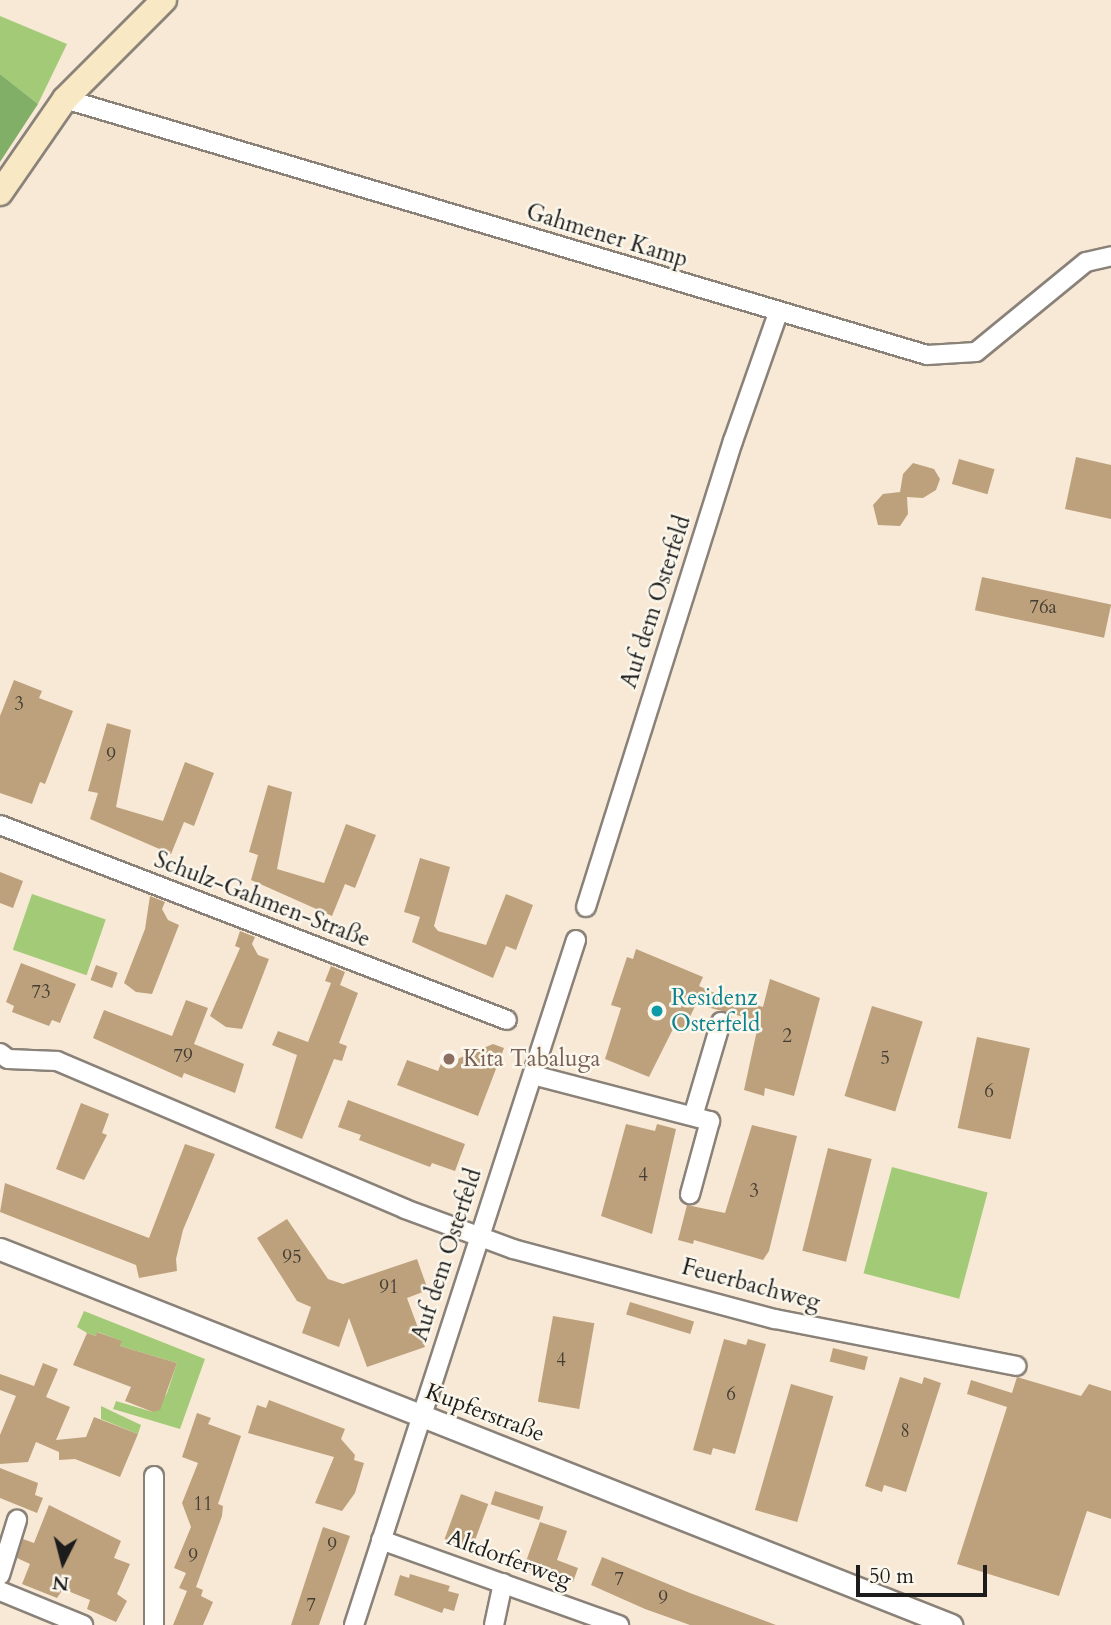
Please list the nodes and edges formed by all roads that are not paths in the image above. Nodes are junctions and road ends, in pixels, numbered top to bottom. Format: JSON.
{"nodes":[{"id":1,"x":164,"y":0,"type":"edge"},
{"id":2,"x":65,"y":100,"type":"junction"},
{"id":3,"x":0,"y":193,"type":"edge"},
{"id":4,"x":1111,"y":256,"type":"edge"},
{"id":5,"x":778,"y":313,"type":"junction"},
{"id":6,"x":0,"y":825,"type":"edge"},
{"id":7,"x":586,"y":907,"type":"dead end"},
{"id":8,"x":576,"y":940,"type":"dead end"},
{"id":9,"x":507,"y":1020,"type":"dead end"},
{"id":10,"x":721,"y":1022,"type":"dead end"},
{"id":11,"x":0,"y":1053,"type":"edge"},
{"id":12,"x":533,"y":1075,"type":"junction"},
{"id":13,"x":694,"y":1113,"type":"junction"},
{"id":14,"x":690,"y":1194,"type":"dead end"},
{"id":15,"x":478,"y":1234,"type":"junction"},
{"id":16,"x":0,"y":1249,"type":"edge"},
{"id":17,"x":1016,"y":1366,"type":"dead end"},
{"id":18,"x":421,"y":1417,"type":"junction"},
{"id":19,"x":154,"y":1476,"type":"dead end"},
{"id":20,"x":17,"y":1520,"type":"dead end"},
{"id":21,"x":381,"y":1540,"type":"junction"},
{"id":22,"x":0,"y":1575,"type":"edge"},
{"id":23,"x":503,"y":1583,"type":"junction"},
{"id":24,"x":0,"y":1591,"type":"edge"},
{"id":25,"x":83,"y":1625,"type":"edge"},
{"id":26,"x":154,"y":1625,"type":"edge"},
{"id":27,"x":354,"y":1625,"type":"edge"},
{"id":28,"x":494,"y":1625,"type":"edge"},
{"id":29,"x":619,"y":1625,"type":"edge"},
{"id":30,"x":951,"y":1625,"type":"edge"}],
"edges":[{"from":1,"to":2,"type":"main road"},
{"from":2,"to":3,"type":"main road"},
{"from":2,"to":5,"type":"street","name":"Gahmener Kamp"},
{"from":4,"to":5,"type":"street","name":"Gahmener Kamp"},
{"from":5,"to":7,"type":"street","name":"Auf dem Osterfeld"},
{"from":6,"to":9,"type":"street","name":"Schulz-Gahmen-Straße"},
{"from":8,"to":12,"type":"street","name":"Auf dem Osterfeld"},
{"from":10,"to":13,"type":"street"},
{"from":11,"to":15,"type":"street"},
{"from":12,"to":13,"type":"street"},
{"from":12,"to":15,"type":"street","name":"Auf dem Osterfeld"},
{"from":13,"to":14,"type":"street"},
{"from":15,"to":17,"type":"street","name":"Feuerbachweg"},
{"from":15,"to":18,"type":"street","name":"Auf dem Osterfeld"},
{"from":16,"to":18,"type":"street","name":"Kupferstraße"},
{"from":18,"to":21,"type":"street","name":"Auf dem Osterfeld"},
{"from":18,"to":30,"type":"street","name":"Kupferstraße"},
{"from":19,"to":26,"type":"street"},
{"from":20,"to":22,"type":"street"},
{"from":21,"to":23,"type":"street","name":"Altdorferweg"},
{"from":21,"to":27,"type":"street","name":"Auf dem Osterfeld"},
{"from":23,"to":28,"type":"street"},
{"from":23,"to":29,"type":"street","name":"Altdorferweg"},
{"from":24,"to":25,"type":"street"}]}
